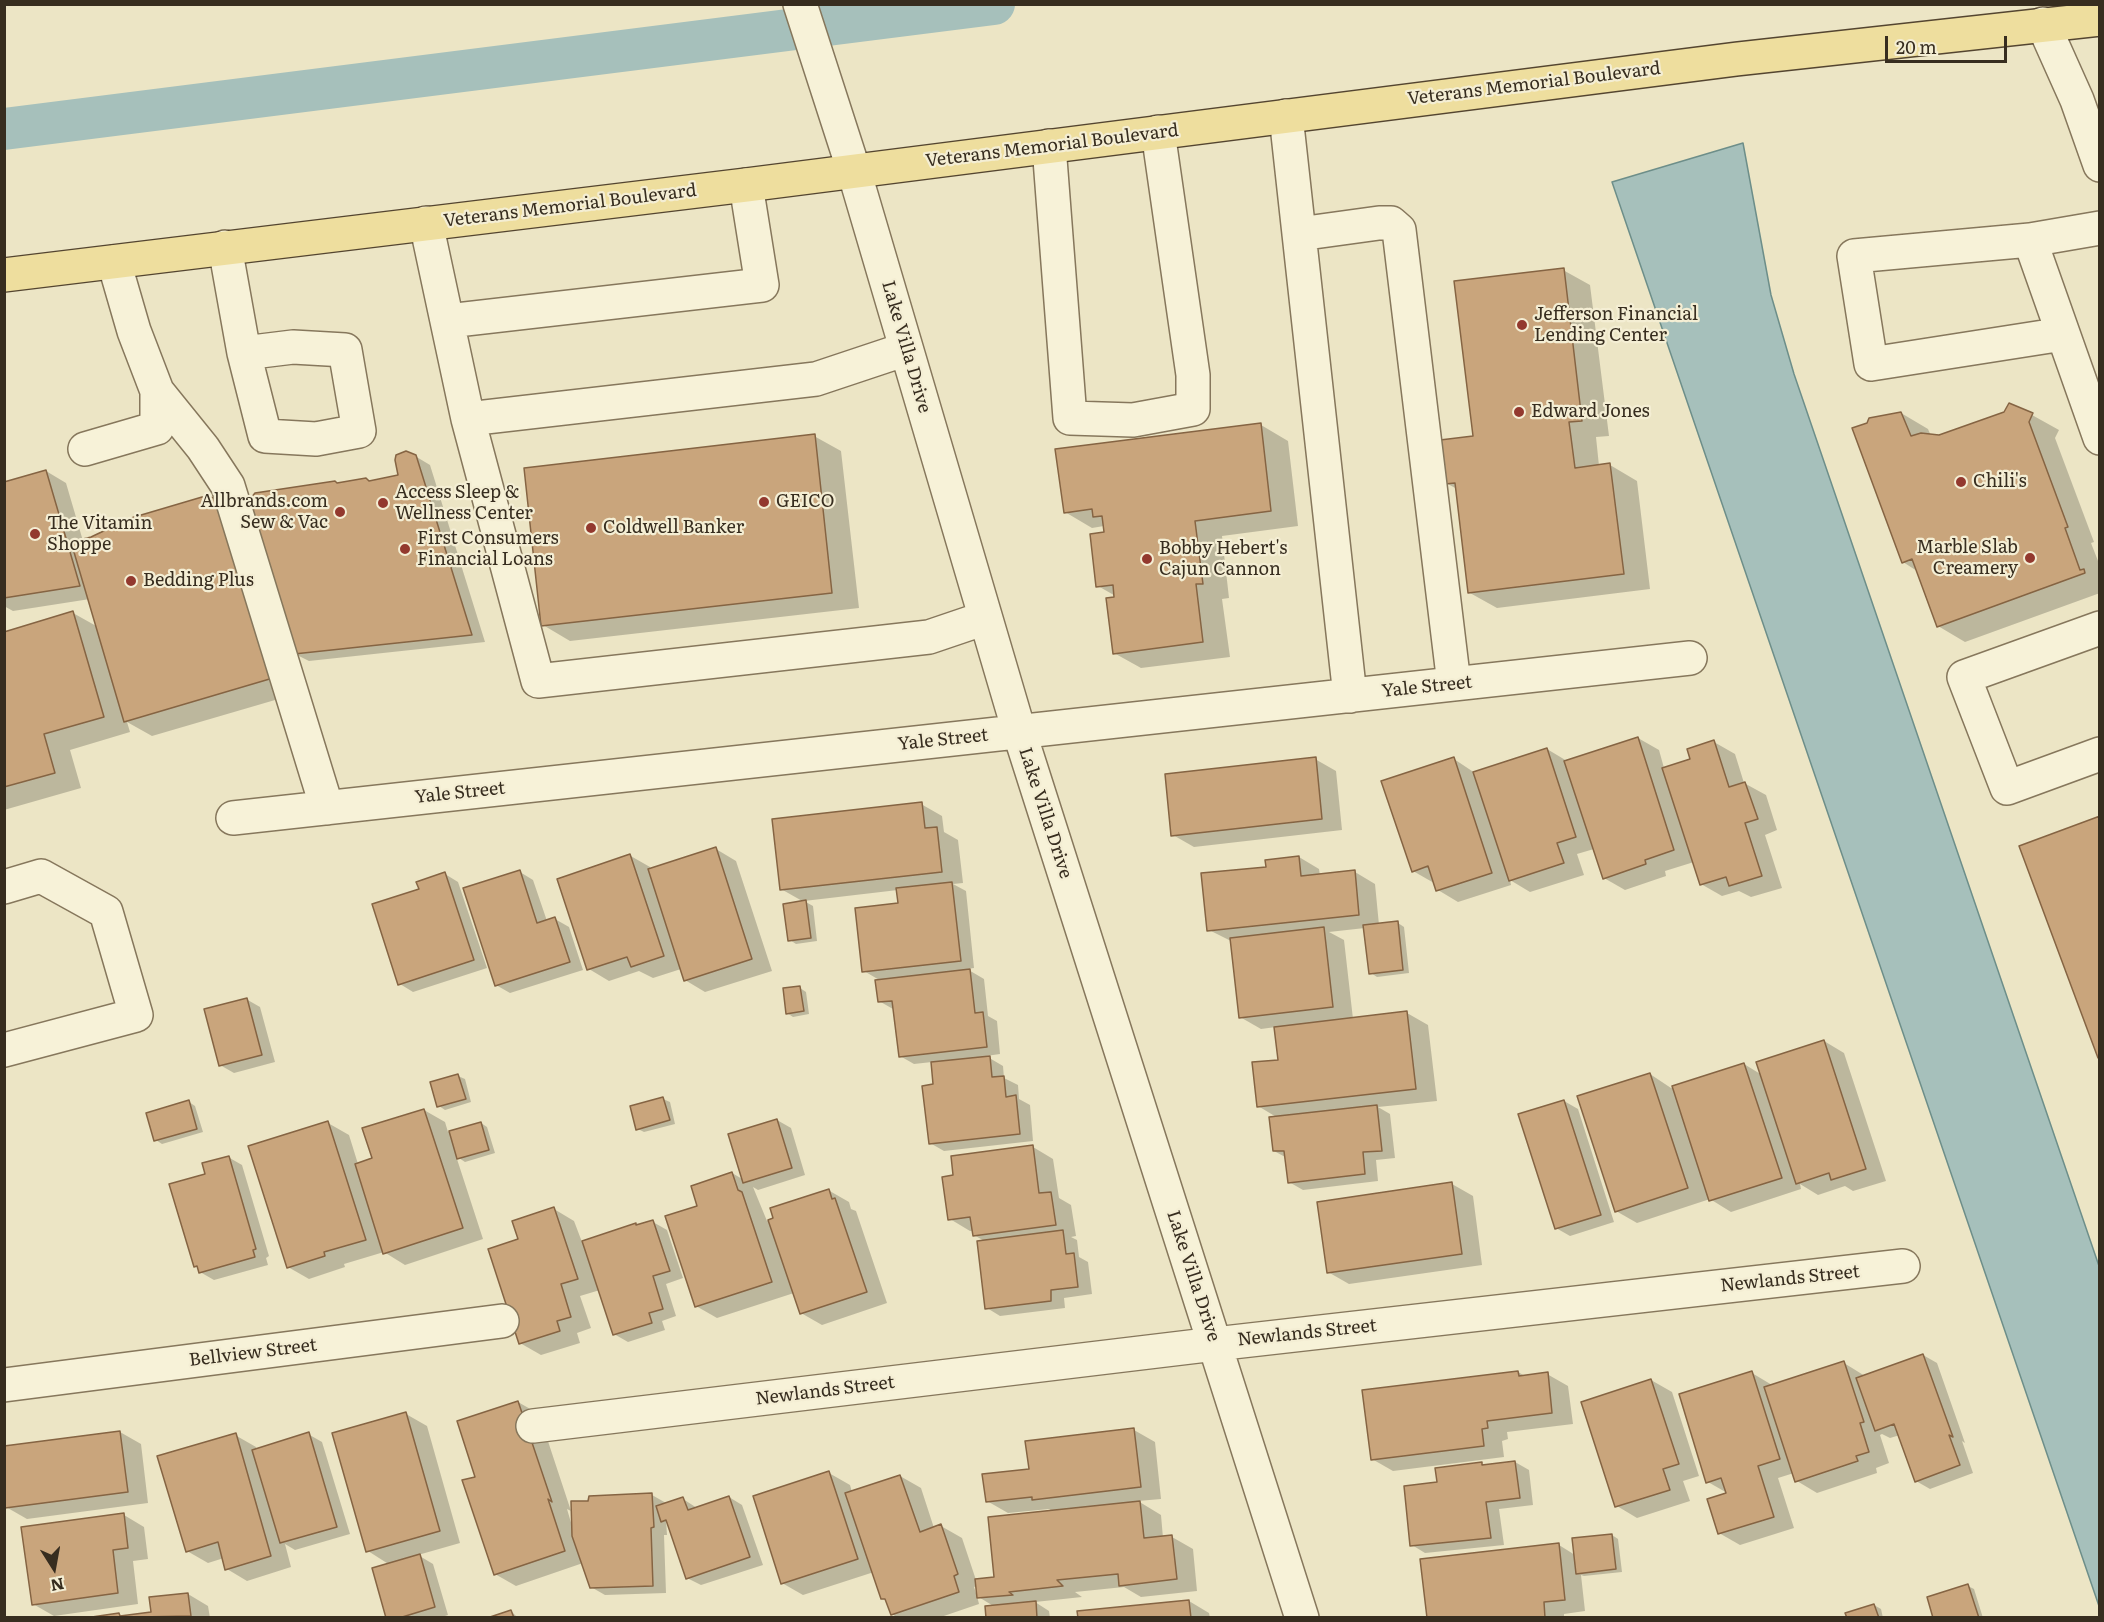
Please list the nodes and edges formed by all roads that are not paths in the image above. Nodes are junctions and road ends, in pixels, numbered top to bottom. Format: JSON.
{"nodes":[{"id":1,"x":800,"y":4,"type":"edge"},
{"id":2,"x":2100,"y":19,"type":"edge"},
{"id":3,"x":2043,"y":24,"type":"junction"},
{"id":4,"x":1286,"y":116,"type":"junction"},
{"id":5,"x":1158,"y":132,"type":"junction"},
{"id":6,"x":1049,"y":146,"type":"junction"},
{"id":7,"x":2100,"y":165,"type":"edge"},
{"id":8,"x":854,"y":171,"type":"junction"},
{"id":9,"x":746,"y":184,"type":"junction"},
{"id":10,"x":426,"y":223,"type":"junction"},
{"id":11,"x":2100,"y":228,"type":"edge"},
{"id":12,"x":1299,"y":234,"type":"junction"},
{"id":13,"x":2030,"y":240,"type":"junction"},
{"id":14,"x":225,"y":248,"type":"junction"},
{"id":15,"x":114,"y":262,"type":"junction"},
{"id":16,"x":4,"y":274,"type":"edge"},
{"id":17,"x":448,"y":321,"type":"junction"},
{"id":18,"x":2063,"y":334,"type":"junction"},
{"id":19,"x":906,"y":350,"type":"junction"},
{"id":20,"x":244,"y":353,"type":"dead end"},
{"id":21,"x":157,"y":390,"type":"junction"},
{"id":22,"x":468,"y":419,"type":"junction"},
{"id":23,"x":2100,"y":438,"type":"edge"},
{"id":24,"x":85,"y":449,"type":"dead end"},
{"id":25,"x":985,"y":618,"type":"junction"},
{"id":26,"x":2100,"y":628,"type":"edge"},
{"id":27,"x":1690,"y":658,"type":"dead end"},
{"id":28,"x":1454,"y":684,"type":"junction"},
{"id":29,"x":1350,"y":696,"type":"junction"},
{"id":30,"x":1019,"y":731,"type":"junction"},
{"id":31,"x":2100,"y":754,"type":"edge"},
{"id":32,"x":327,"y":808,"type":"junction"},
{"id":33,"x":233,"y":818,"type":"dead end"},
{"id":34,"x":4,"y":887,"type":"edge"},
{"id":35,"x":4,"y":1050,"type":"edge"},
{"id":36,"x":1903,"y":1266,"type":"dead end"},
{"id":37,"x":502,"y":1321,"type":"dead end"},
{"id":38,"x":1215,"y":1344,"type":"junction"},
{"id":39,"x":4,"y":1385,"type":"edge"},
{"id":40,"x":533,"y":1426,"type":"dead end"},
{"id":41,"x":1302,"y":1617,"type":"edge"}],
"edges":[{"from":1,"to":8,"type":"street","name":"Lake Villa Drive"},
{"from":2,"to":3,"type":"main road","name":"Veterans Memorial Boulevard"},
{"from":3,"to":4,"type":"main road","name":"Veterans Memorial Boulevard"},
{"from":3,"to":7,"type":"street"},
{"from":4,"to":5,"type":"main road","name":"Veterans Memorial Boulevard"},
{"from":4,"to":12,"type":"street"},
{"from":5,"to":6,"type":"main road","name":"Veterans Memorial Boulevard"},
{"from":5,"to":6,"type":"street"},
{"from":6,"to":8,"type":"main road","name":"Veterans Memorial Boulevard"},
{"from":8,"to":9,"type":"main road","name":"Veterans Memorial Boulevard"},
{"from":8,"to":19,"type":"street","name":"Lake Villa Drive"},
{"from":9,"to":10,"type":"main road","name":"Veterans Memorial Boulevard"},
{"from":9,"to":17,"type":"street"},
{"from":10,"to":14,"type":"main road","name":"Veterans Memorial Boulevard"},
{"from":10,"to":17,"type":"street"},
{"from":11,"to":13,"type":"street"},
{"from":12,"to":28,"type":"street"},
{"from":12,"to":29,"type":"street"},
{"from":13,"to":18,"type":"street"},
{"from":13,"to":18,"type":"street"},
{"from":14,"to":15,"type":"main road","name":"Veterans Memorial Boulevard"},
{"from":14,"to":20,"type":"street"},
{"from":15,"to":16,"type":"main road","name":"Veterans Memorial Boulevard"},
{"from":15,"to":21,"type":"street"},
{"from":17,"to":22,"type":"street"},
{"from":18,"to":23,"type":"street"},
{"from":19,"to":22,"type":"street"},
{"from":19,"to":25,"type":"street","name":"Lake Villa Drive"},
{"from":21,"to":24,"type":"street"},
{"from":21,"to":32,"type":"street"},
{"from":22,"to":25,"type":"street"},
{"from":25,"to":30,"type":"street","name":"Lake Villa Drive"},
{"from":26,"to":31,"type":"street"},
{"from":27,"to":28,"type":"street","name":"Yale Street"},
{"from":28,"to":29,"type":"street","name":"Yale Street"},
{"from":29,"to":30,"type":"street","name":"Yale Street"},
{"from":30,"to":32,"type":"street","name":"Yale Street"},
{"from":30,"to":38,"type":"street","name":"Lake Villa Drive"},
{"from":32,"to":33,"type":"street","name":"Yale Street"},
{"from":34,"to":35,"type":"street"},
{"from":36,"to":38,"type":"street","name":"Newlands Street"},
{"from":37,"to":39,"type":"street","name":"Bellview Street"},
{"from":38,"to":40,"type":"street","name":"Newlands Street"},
{"from":38,"to":41,"type":"street","name":"Lake Villa Drive"}]}
